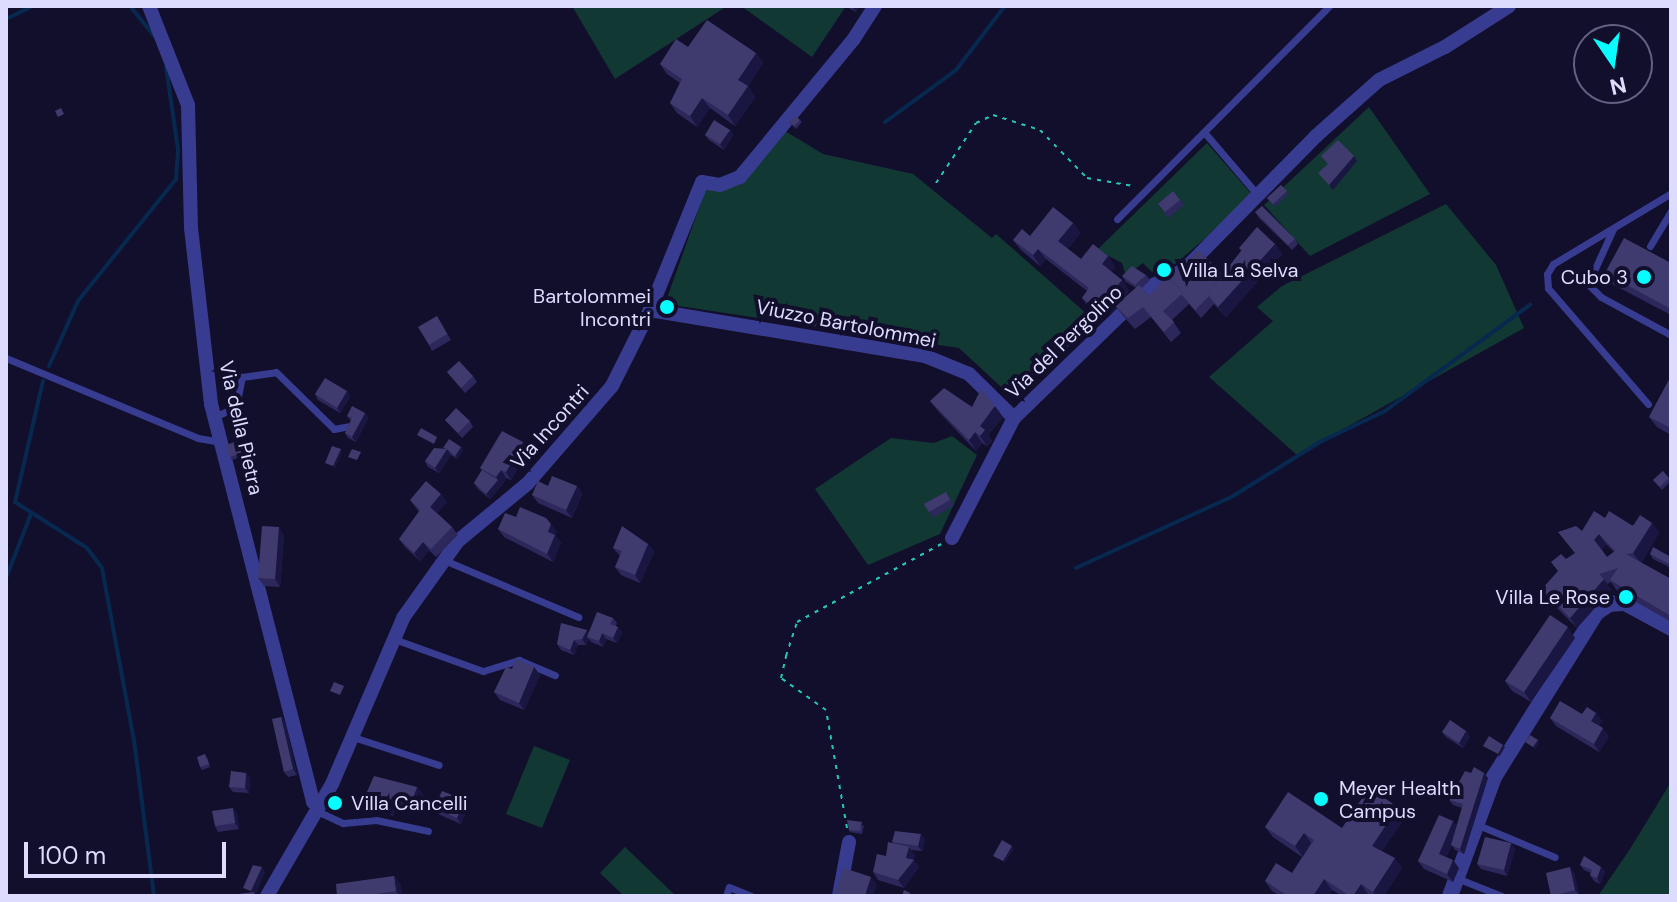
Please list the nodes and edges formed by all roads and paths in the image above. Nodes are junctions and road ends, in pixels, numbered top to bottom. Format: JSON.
{"nodes":[{"id":1,"x":149,"y":6,"type":"edge"},
{"id":2,"x":875,"y":6,"type":"edge"},
{"id":3,"x":1329,"y":6,"type":"edge"},
{"id":4,"x":1509,"y":6,"type":"edge"},
{"id":5,"x":1204,"y":132,"type":"junction"},
{"id":6,"x":936,"y":183,"type":"dead end"},
{"id":7,"x":1150,"y":186,"type":"junction"},
{"id":8,"x":1671,"y":193,"type":"edge"},
{"id":9,"x":1260,"y":197,"type":"junction"},
{"id":10,"x":1671,"y":211,"type":"edge"},
{"id":11,"x":1117,"y":219,"type":"dead end"},
{"id":12,"x":1614,"y":227,"type":"junction"},
{"id":13,"x":1650,"y":246,"type":"dead end"},
{"id":14,"x":650,"y":310,"type":"junction"},
{"id":15,"x":1671,"y":335,"type":"edge"},
{"id":16,"x":6,"y":358,"type":"edge"},
{"id":17,"x":1648,"y":404,"type":"dead end"},
{"id":18,"x":212,"y":411,"type":"junction"},
{"id":19,"x":1014,"y":418,"type":"junction"},
{"id":20,"x":349,"y":426,"type":"edge"},
{"id":21,"x":220,"y":442,"type":"junction"},
{"id":22,"x":952,"y":538,"type":"joint"},
{"id":23,"x":444,"y":560,"type":"junction"},
{"id":24,"x":578,"y":617,"type":"dead end"},
{"id":25,"x":1671,"y":628,"type":"edge"},
{"id":26,"x":394,"y":639,"type":"junction"},
{"id":27,"x":555,"y":675,"type":"dead end"},
{"id":28,"x":351,"y":736,"type":"junction"},
{"id":29,"x":439,"y":765,"type":"dead end"},
{"id":30,"x":318,"y":808,"type":"junction"},
{"id":31,"x":1478,"y":825,"type":"junction"},
{"id":32,"x":428,"y":831,"type":"dead end"},
{"id":33,"x":849,"y":842,"type":"joint"},
{"id":34,"x":1555,"y":857,"type":"dead end"},
{"id":35,"x":1459,"y":879,"type":"junction"},
{"id":36,"x":267,"y":896,"type":"edge"},
{"id":37,"x":726,"y":896,"type":"edge"},
{"id":38,"x":751,"y":896,"type":"edge"},
{"id":39,"x":839,"y":896,"type":"edge"},
{"id":40,"x":1450,"y":896,"type":"edge"},
{"id":41,"x":1502,"y":896,"type":"edge"}],
"edges":[{"from":1,"to":18,"type":"street","name":"Via della Pietra"},
{"from":2,"to":14,"type":"street","name":"Via Incontri"},
{"from":3,"to":5,"type":"lane"},
{"from":4,"to":9,"type":"street","name":"Via del Pergolino"},
{"from":5,"to":7,"type":"lane"},
{"from":5,"to":9,"type":"lane"},
{"from":6,"to":7,"type":"path"},
{"from":7,"to":11,"type":"lane"},
{"from":8,"to":12,"type":"lane"},
{"from":9,"to":19,"type":"street","name":"Via del Pergolino"},
{"from":10,"to":13,"type":"lane"},
{"from":12,"to":15,"type":"lane"},
{"from":12,"to":17,"type":"lane"},
{"from":14,"to":19,"type":"street","name":"Viuzzo Bartolommei"},
{"from":14,"to":23,"type":"street","name":"Via Incontri"},
{"from":16,"to":21,"type":"lane"},
{"from":18,"to":20,"type":"lane"},
{"from":18,"to":21,"type":"street","name":"Via della Pietra"},
{"from":19,"to":22,"type":"street","name":"Via del Pergolino"},
{"from":21,"to":30,"type":"street","name":"Via della Pietra"},
{"from":22,"to":33,"type":"path"},
{"from":23,"to":24,"type":"lane"},
{"from":23,"to":26,"type":"street","name":"Via Incontri"},
{"from":25,"to":31,"type":"street"},
{"from":26,"to":27,"type":"lane"},
{"from":26,"to":28,"type":"street","name":"Via Incontri"},
{"from":28,"to":29,"type":"lane"},
{"from":28,"to":30,"type":"street","name":"Via Incontri"},
{"from":30,"to":32,"type":"lane"},
{"from":30,"to":36,"type":"street","name":"Via Incontri"},
{"from":31,"to":34,"type":"lane"},
{"from":31,"to":35,"type":"street"},
{"from":33,"to":39,"type":"street"},
{"from":35,"to":40,"type":"street"},
{"from":35,"to":41,"type":"lane"},
{"from":37,"to":38,"type":"lane"}]}
